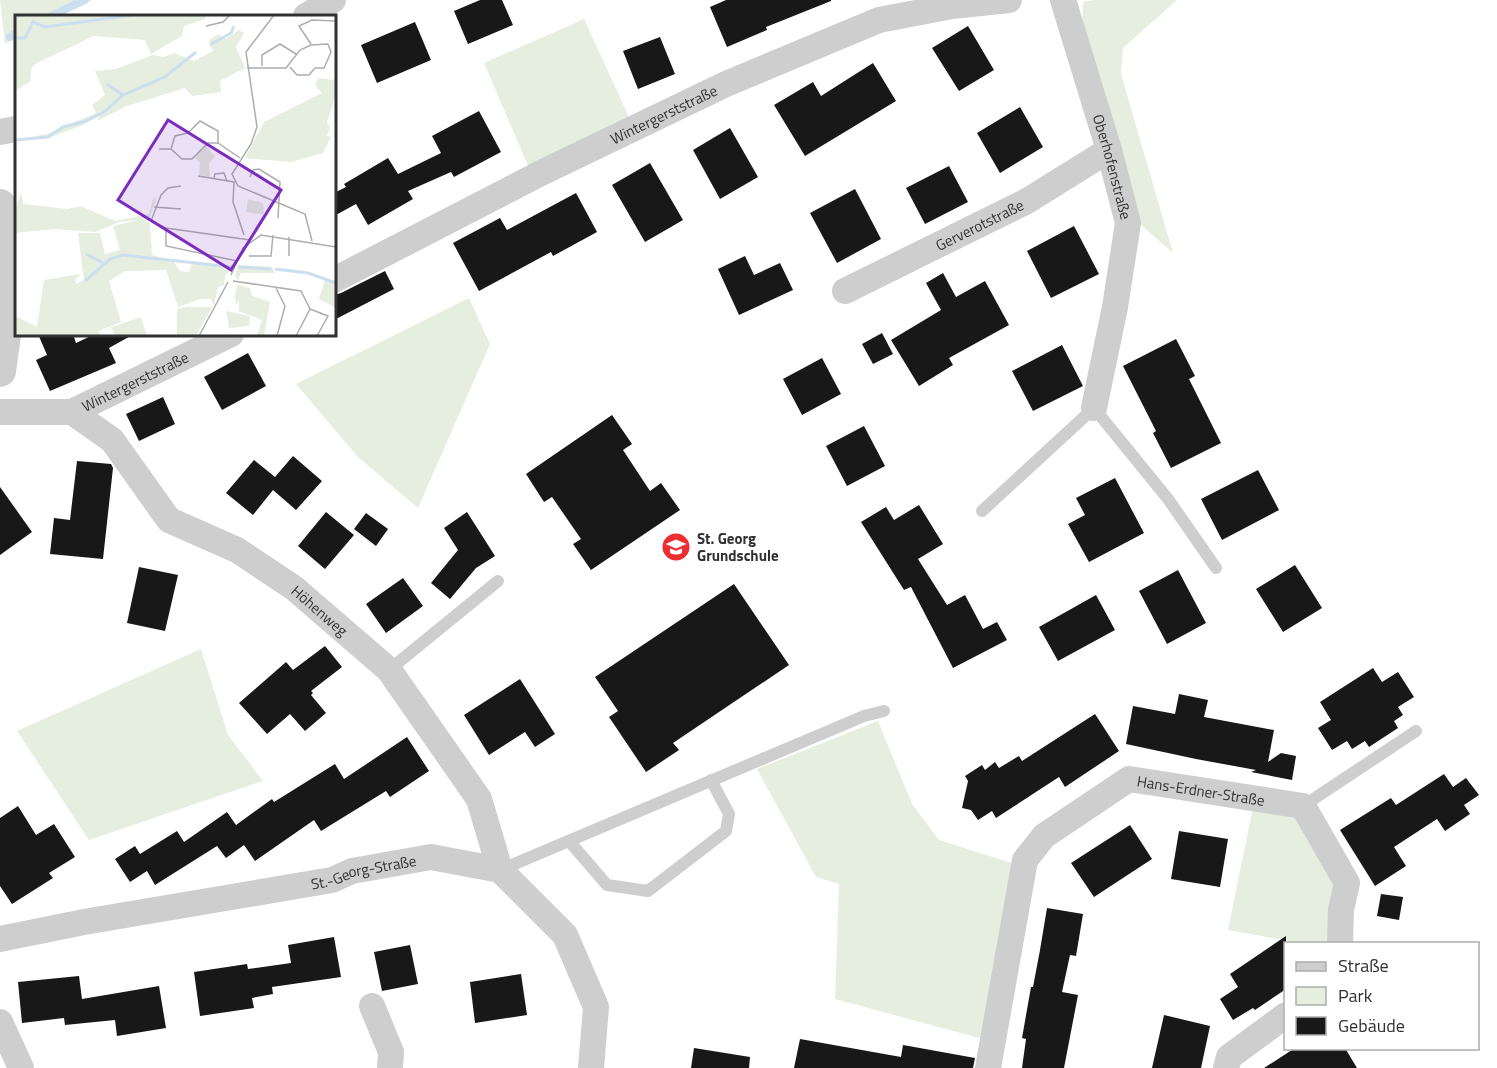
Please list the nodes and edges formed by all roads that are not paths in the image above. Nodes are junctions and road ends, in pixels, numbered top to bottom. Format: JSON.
{"nodes":[{"id":1,"x":333,"y":0,"type":"edge"},
{"id":2,"x":1009,"y":0,"type":"edge"},
{"id":3,"x":1063,"y":0,"type":"edge"},
{"id":4,"x":873,"y":10,"type":"edge"},
{"id":5,"x":308,"y":15,"type":"edge"},
{"id":6,"x":15,"y":129,"type":"edge"},
{"id":7,"x":0,"y":132,"type":"edge"},
{"id":8,"x":1109,"y":150,"type":"junction"},
{"id":9,"x":0,"y":205,"type":"edge"},
{"id":10,"x":336,"y":279,"type":"edge"},
{"id":11,"x":845,"y":291,"type":"dead end"},
{"id":12,"x":227,"y":336,"type":"edge"},
{"id":13,"x":0,"y":371,"type":"edge"},
{"id":14,"x":1094,"y":408,"type":"junction"},
{"id":15,"x":0,"y":412,"type":"edge"},
{"id":16,"x":72,"y":412,"type":"junction"},
{"id":17,"x":982,"y":511,"type":"dead end"},
{"id":18,"x":1216,"y":568,"type":"dead end"},
{"id":19,"x":498,"y":581,"type":"dead end"},
{"id":20,"x":389,"y":670,"type":"junction"},
{"id":21,"x":884,"y":711,"type":"dead end"},
{"id":22,"x":1416,"y":731,"type":"dead end"},
{"id":23,"x":711,"y":780,"type":"junction"},
{"id":24,"x":1303,"y":806,"type":"junction"},
{"id":25,"x":569,"y":841,"type":"junction"},
{"id":26,"x":500,"y":870,"type":"junction"},
{"id":27,"x":0,"y":939,"type":"edge"},
{"id":28,"x":1340,"y":942,"type":"edge"},
{"id":29,"x":372,"y":1006,"type":"dead end"},
{"id":30,"x":1284,"y":1017,"type":"edge"},
{"id":31,"x":0,"y":1022,"type":"edge"},
{"id":32,"x":21,"y":1068,"type":"edge"},
{"id":33,"x":390,"y":1068,"type":"edge"},
{"id":34,"x":591,"y":1068,"type":"edge"},
{"id":35,"x":988,"y":1068,"type":"edge"},
{"id":36,"x":1226,"y":1068,"type":"edge"}],
"edges":[{"from":1,"to":5,"type":"street"},
{"from":2,"to":4,"type":"street","name":"Wintergerststraße"},
{"from":3,"to":8,"type":"street","name":"Oberhofenstraße"},
{"from":4,"to":10,"type":"street","name":"Wintergerststraße"},
{"from":6,"to":7,"type":"street"},
{"from":8,"to":11,"type":"street","name":"Gerverotstraße"},
{"from":8,"to":14,"type":"street","name":"Oberhofenstraße"},
{"from":9,"to":13,"type":"street"},
{"from":12,"to":16,"type":"street","name":"Wintergerststraße"},
{"from":14,"to":17,"type":"lane"},
{"from":14,"to":18,"type":"lane"},
{"from":15,"to":16,"type":"street","name":"Wintergerststraße"},
{"from":16,"to":20,"type":"street","name":"Höhenweg"},
{"from":19,"to":20,"type":"lane"},
{"from":20,"to":26,"type":"street","name":"Höhenweg"},
{"from":21,"to":23,"type":"lane"},
{"from":22,"to":24,"type":"lane"},
{"from":23,"to":25,"type":"lane"},
{"from":23,"to":25,"type":"lane"},
{"from":24,"to":28,"type":"street"},
{"from":24,"to":35,"type":"street","name":"Hans-Erdner-Straße"},
{"from":25,"to":26,"type":"lane"},
{"from":26,"to":27,"type":"street","name":"St.-Georg-Straße"},
{"from":26,"to":34,"type":"street"},
{"from":29,"to":33,"type":"street"},
{"from":30,"to":36,"type":"street"},
{"from":31,"to":32,"type":"street"}]}
